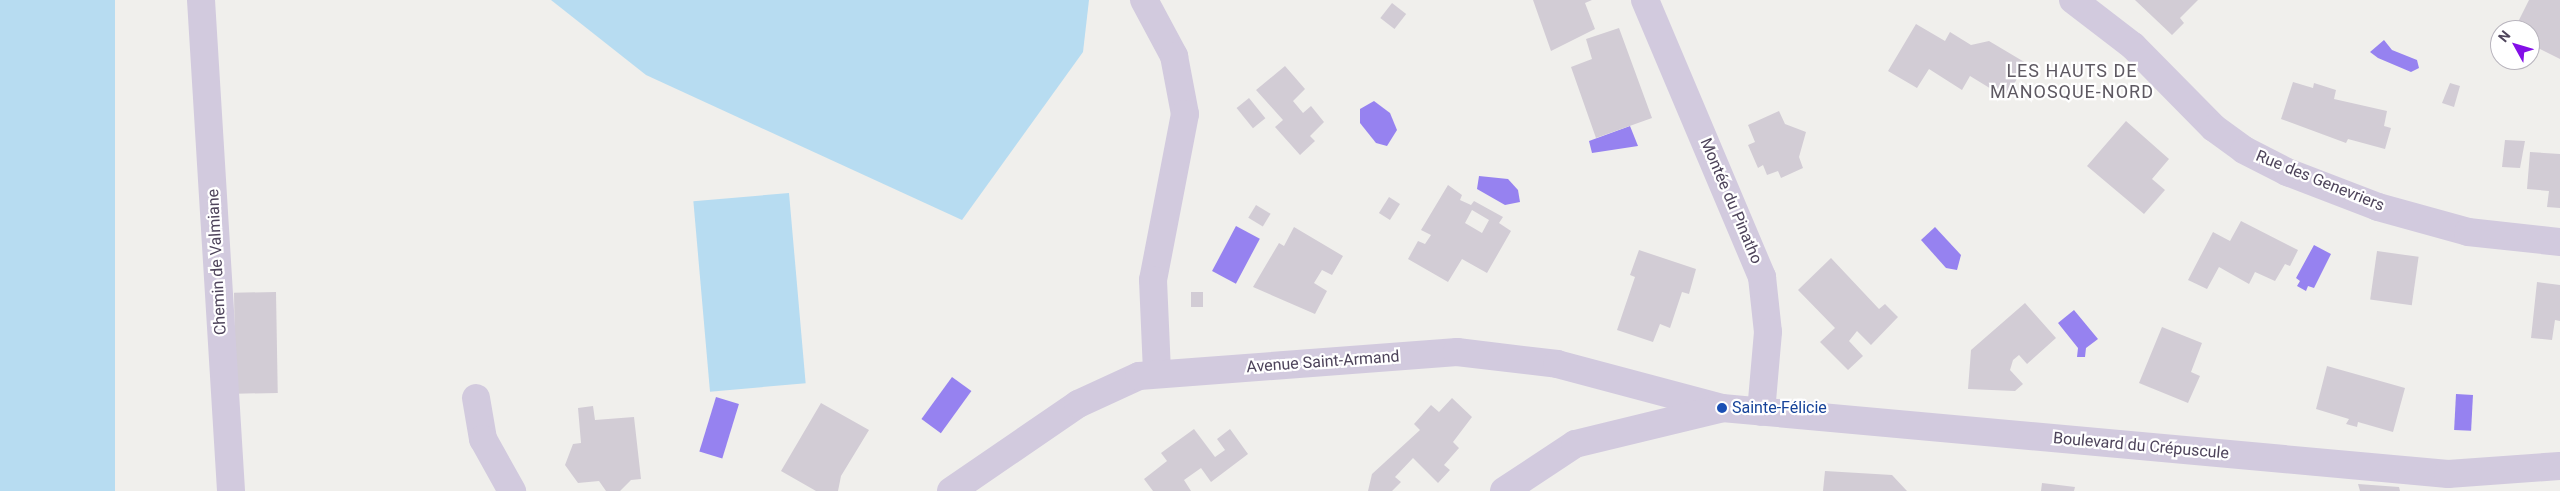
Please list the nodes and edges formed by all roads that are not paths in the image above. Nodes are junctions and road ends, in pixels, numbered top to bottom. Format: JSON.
{"nodes":[{"id":1,"x":201,"y":0,"type":"edge"},
{"id":2,"x":1144,"y":0,"type":"edge"},
{"id":3,"x":1645,"y":0,"type":"edge"},
{"id":4,"x":2074,"y":0,"type":"edge"},
{"id":5,"x":2560,"y":242,"type":"edge"},
{"id":6,"x":1157,"y":372,"type":"junction"},
{"id":7,"x":476,"y":398,"type":"dead end"},
{"id":8,"x":1722,"y":408,"type":"junction"},
{"id":9,"x":1762,"y":412,"type":"junction"},
{"id":10,"x":2560,"y":466,"type":"edge"},
{"id":11,"x":231,"y":491,"type":"edge"},
{"id":12,"x":512,"y":491,"type":"edge"},
{"id":13,"x":950,"y":491,"type":"edge"},
{"id":14,"x":1504,"y":491,"type":"edge"}],
"edges":[{"from":1,"to":11,"type":"street","name":"Chemin de Valmiane"},
{"from":2,"to":6,"type":"street"},
{"from":3,"to":9,"type":"street","name":"Montée du Pinatho"},
{"from":4,"to":5,"type":"street","name":"Rue des Genevriers"},
{"from":6,"to":8,"type":"street","name":"Avenue Saint-Armand"},
{"from":6,"to":13,"type":"street","name":"Avenue Saint-Armand"},
{"from":7,"to":12,"type":"street"},
{"from":8,"to":9,"type":"street","name":"Boulevard du Crépuscule"},
{"from":8,"to":14,"type":"street"},
{"from":9,"to":10,"type":"street","name":"Boulevard du Crépuscule"}]}
